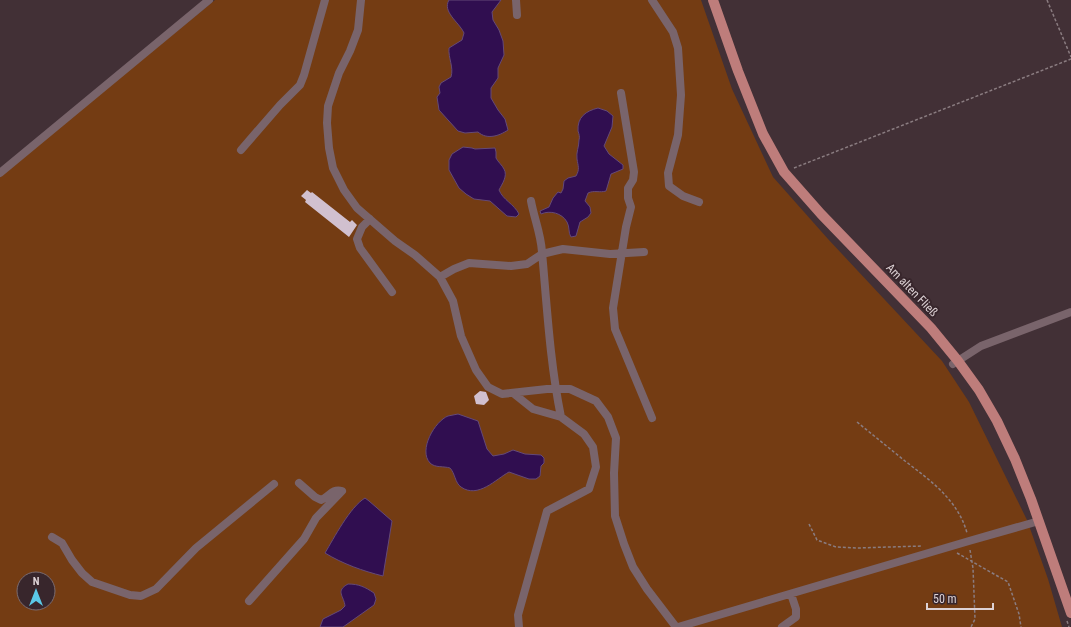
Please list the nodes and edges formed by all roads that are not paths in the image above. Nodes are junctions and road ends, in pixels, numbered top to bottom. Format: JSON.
{"nodes":[{"id":1,"x":209,"y":0,"type":"edge"},
{"id":2,"x":325,"y":0,"type":"edge"},
{"id":3,"x":362,"y":0,"type":"edge"},
{"id":4,"x":516,"y":0,"type":"edge"},
{"id":5,"x":652,"y":0,"type":"edge"},
{"id":6,"x":713,"y":0,"type":"edge"},
{"id":7,"x":517,"y":15,"type":"dead end"},
{"id":8,"x":621,"y":93,"type":"dead end"},
{"id":9,"x":240,"y":150,"type":"dead end"},
{"id":10,"x":0,"y":173,"type":"edge"},
{"id":11,"x":531,"y":201,"type":"dead end"},
{"id":12,"x":699,"y":202,"type":"dead end"},
{"id":13,"x":370,"y":219,"type":"junction"},
{"id":14,"x":644,"y":252,"type":"dead end"},
{"id":15,"x":542,"y":254,"type":"junction"},
{"id":16,"x":621,"y":254,"type":"junction"},
{"id":17,"x":440,"y":277,"type":"junction"},
{"id":18,"x":392,"y":292,"type":"dead end"},
{"id":19,"x":1071,"y":312,"type":"edge"},
{"id":20,"x":955,"y":363,"type":"junction"},
{"id":21,"x":555,"y":389,"type":"junction"},
{"id":22,"x":513,"y":393,"type":"junction"},
{"id":23,"x":561,"y":417,"type":"junction"},
{"id":24,"x":652,"y":418,"type":"dead end"},
{"id":25,"x":299,"y":483,"type":"dead end"},
{"id":26,"x":274,"y":484,"type":"dead end"},
{"id":27,"x":1039,"y":521,"type":"junction"},
{"id":28,"x":52,"y":537,"type":"dead end"},
{"id":29,"x":791,"y":594,"type":"junction"},
{"id":30,"x":249,"y":602,"type":"dead end"},
{"id":31,"x":1069,"y":617,"type":"edge"},
{"id":32,"x":519,"y":627,"type":"edge"},
{"id":33,"x":677,"y":627,"type":"edge"},
{"id":34,"x":782,"y":627,"type":"edge"}],
"edges":[{"from":1,"to":10,"type":"street"},
{"from":2,"to":9,"type":"street"},
{"from":3,"to":13,"type":"street"},
{"from":4,"to":7,"type":"street"},
{"from":5,"to":12,"type":"street"},
{"from":6,"to":20,"type":"main road","name":"Am alten Fließ"},
{"from":8,"to":16,"type":"street"},
{"from":11,"to":15,"type":"street"},
{"from":13,"to":17,"type":"street"},
{"from":13,"to":18,"type":"street"},
{"from":14,"to":16,"type":"street"},
{"from":15,"to":16,"type":"street"},
{"from":15,"to":17,"type":"street"},
{"from":15,"to":21,"type":"street"},
{"from":16,"to":24,"type":"street"},
{"from":17,"to":22,"type":"street"},
{"from":19,"to":20,"type":"street"},
{"from":20,"to":27,"type":"main road","name":"Am alten Fließ"},
{"from":21,"to":22,"type":"street"},
{"from":21,"to":23,"type":"street"},
{"from":21,"to":33,"type":"street"},
{"from":22,"to":23,"type":"street"},
{"from":23,"to":32,"type":"street"},
{"from":25,"to":30,"type":"street"},
{"from":26,"to":28,"type":"street"},
{"from":27,"to":29,"type":"street"},
{"from":27,"to":31,"type":"main road","name":"Am alten Fließ"},
{"from":29,"to":33,"type":"street"},
{"from":29,"to":34,"type":"street"}]}
